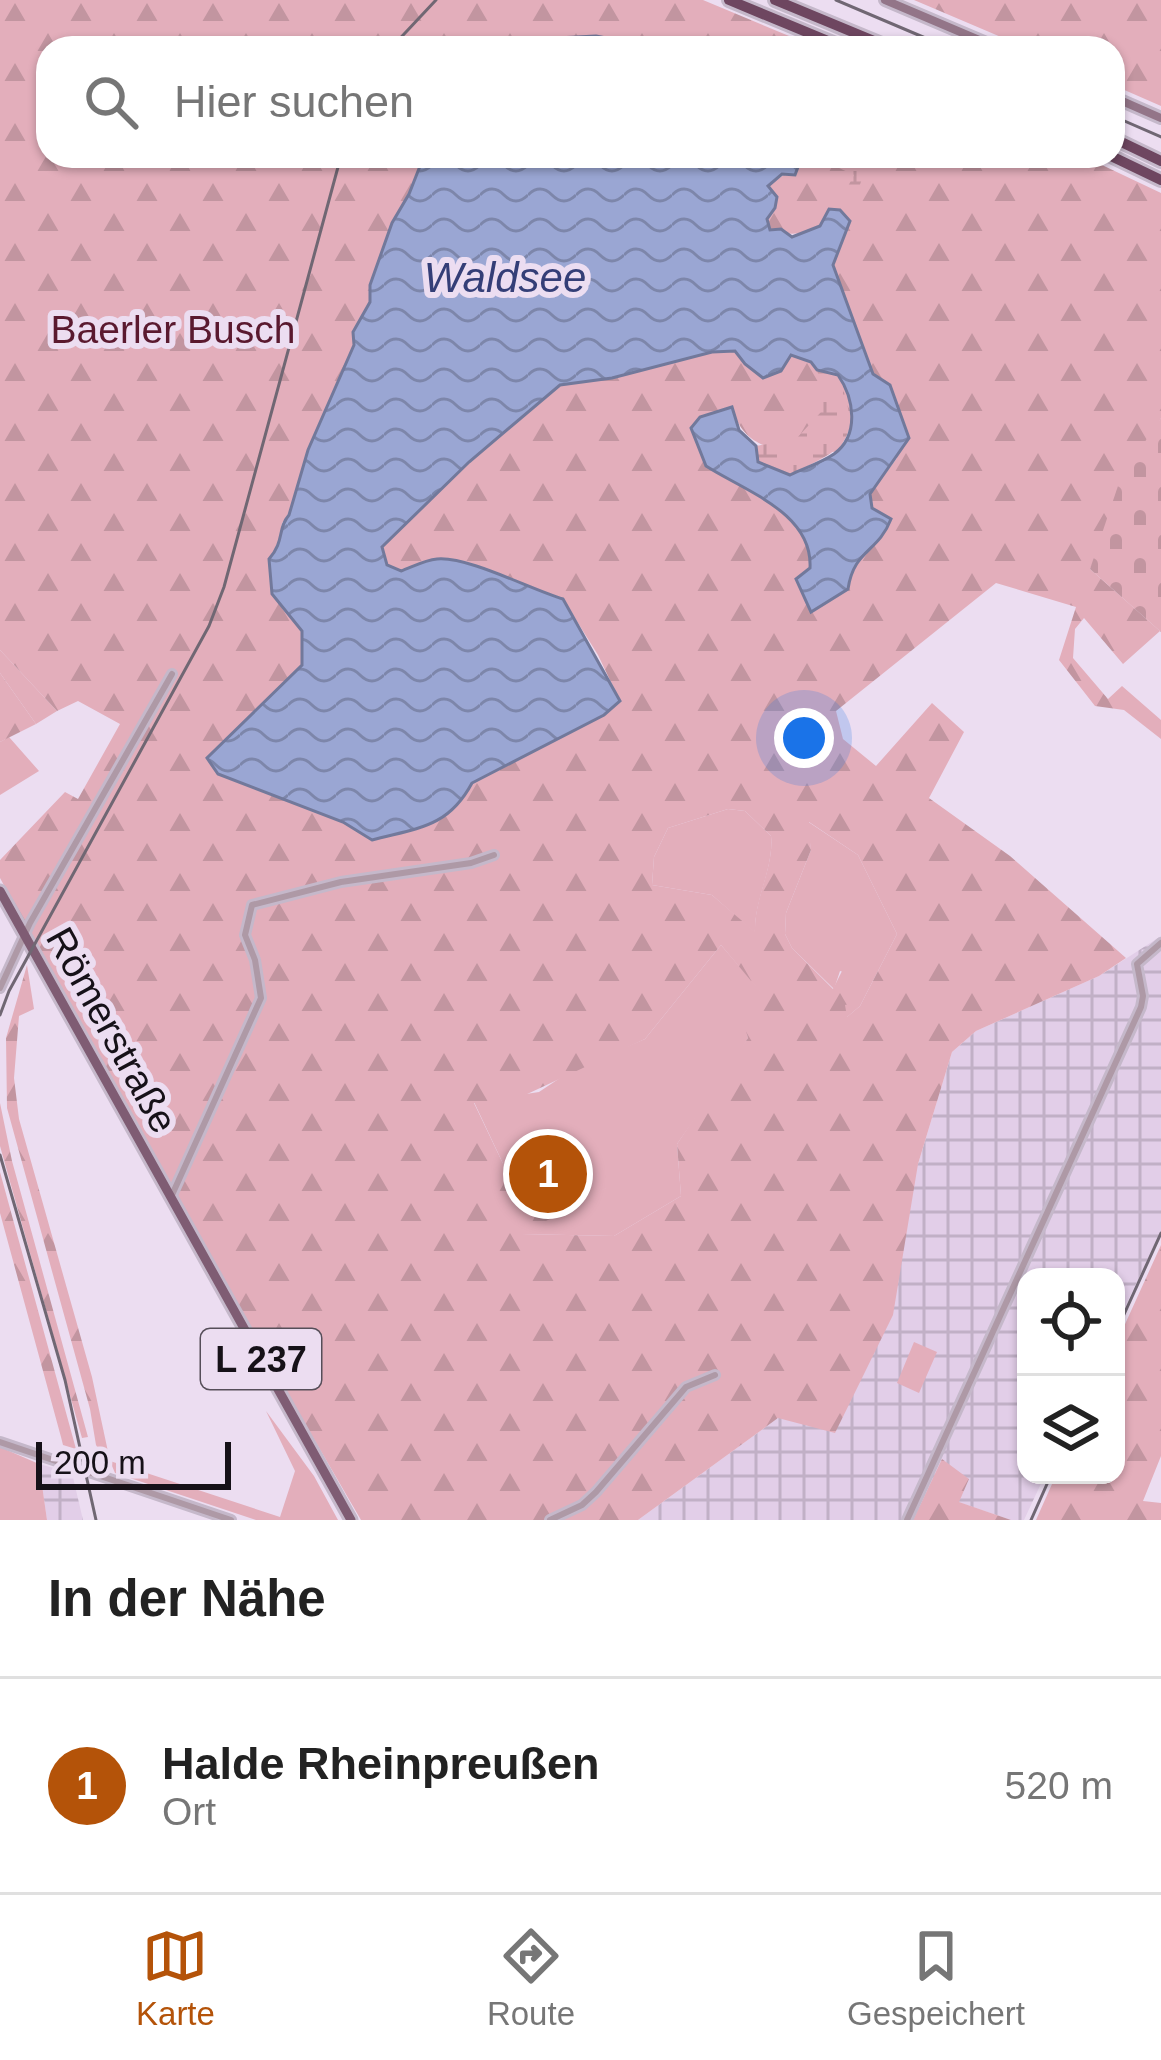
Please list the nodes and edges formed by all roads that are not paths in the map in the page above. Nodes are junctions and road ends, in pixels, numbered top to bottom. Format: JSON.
{"nodes":[{"id":1,"x":729,"y":0,"type":"edge"},
{"id":2,"x":775,"y":0,"type":"edge"},
{"id":3,"x":885,"y":0,"type":"edge"},
{"id":4,"x":816,"y":36,"type":"edge"},
{"id":5,"x":862,"y":36,"type":"edge"},
{"id":6,"x":970,"y":36,"type":"edge"},
{"id":7,"x":1125,"y":102,"type":"edge"},
{"id":8,"x":1161,"y":118,"type":"edge"},
{"id":9,"x":1125,"y":144,"type":"edge"},
{"id":10,"x":1161,"y":160,"type":"edge"},
{"id":11,"x":1125,"y":163,"type":"edge"},
{"id":12,"x":1161,"y":180,"type":"edge"},
{"id":13,"x":172,"y":674,"type":"dead end"},
{"id":14,"x":494,"y":855,"type":"dead end"},
{"id":15,"x":0,"y":891,"type":"edge"},
{"id":16,"x":26,"y":937,"type":"junction"},
{"id":17,"x":1161,"y":943,"type":"edge"},
{"id":18,"x":0,"y":965,"type":"edge"},
{"id":19,"x":9,"y":971,"type":"junction"},
{"id":20,"x":0,"y":988,"type":"edge"},
{"id":21,"x":170,"y":1198,"type":"junction"},
{"id":22,"x":715,"y":1375,"type":"dead end"},
{"id":23,"x":0,"y":1442,"type":"edge"},
{"id":24,"x":231,"y":1520,"type":"edge"},
{"id":25,"x":351,"y":1520,"type":"edge"},
{"id":26,"x":550,"y":1520,"type":"edge"},
{"id":27,"x":907,"y":1520,"type":"edge"}],
"edges":[{"from":1,"to":4,"type":"highway"},
{"from":2,"to":5,"type":"highway"},
{"from":3,"to":6,"type":"main road"},
{"from":7,"to":8,"type":"main road"},
{"from":9,"to":10,"type":"highway"},
{"from":11,"to":12,"type":"highway"},
{"from":13,"to":16,"type":"street"},
{"from":14,"to":21,"type":"street","name":"Römerstraße"},
{"from":15,"to":16,"type":"main road","name":"Römerstraße","number":"L 237"},
{"from":16,"to":19,"type":"street"},
{"from":16,"to":21,"type":"main road","name":"Römerstraße","number":"L 237"},
{"from":17,"to":27,"type":"street"},
{"from":18,"to":19,"type":"street"},
{"from":19,"to":20,"type":"street"},
{"from":21,"to":25,"type":"main road","name":"Römerstraße","number":"L 237"},
{"from":22,"to":26,"type":"street"},
{"from":23,"to":24,"type":"street"}]}
